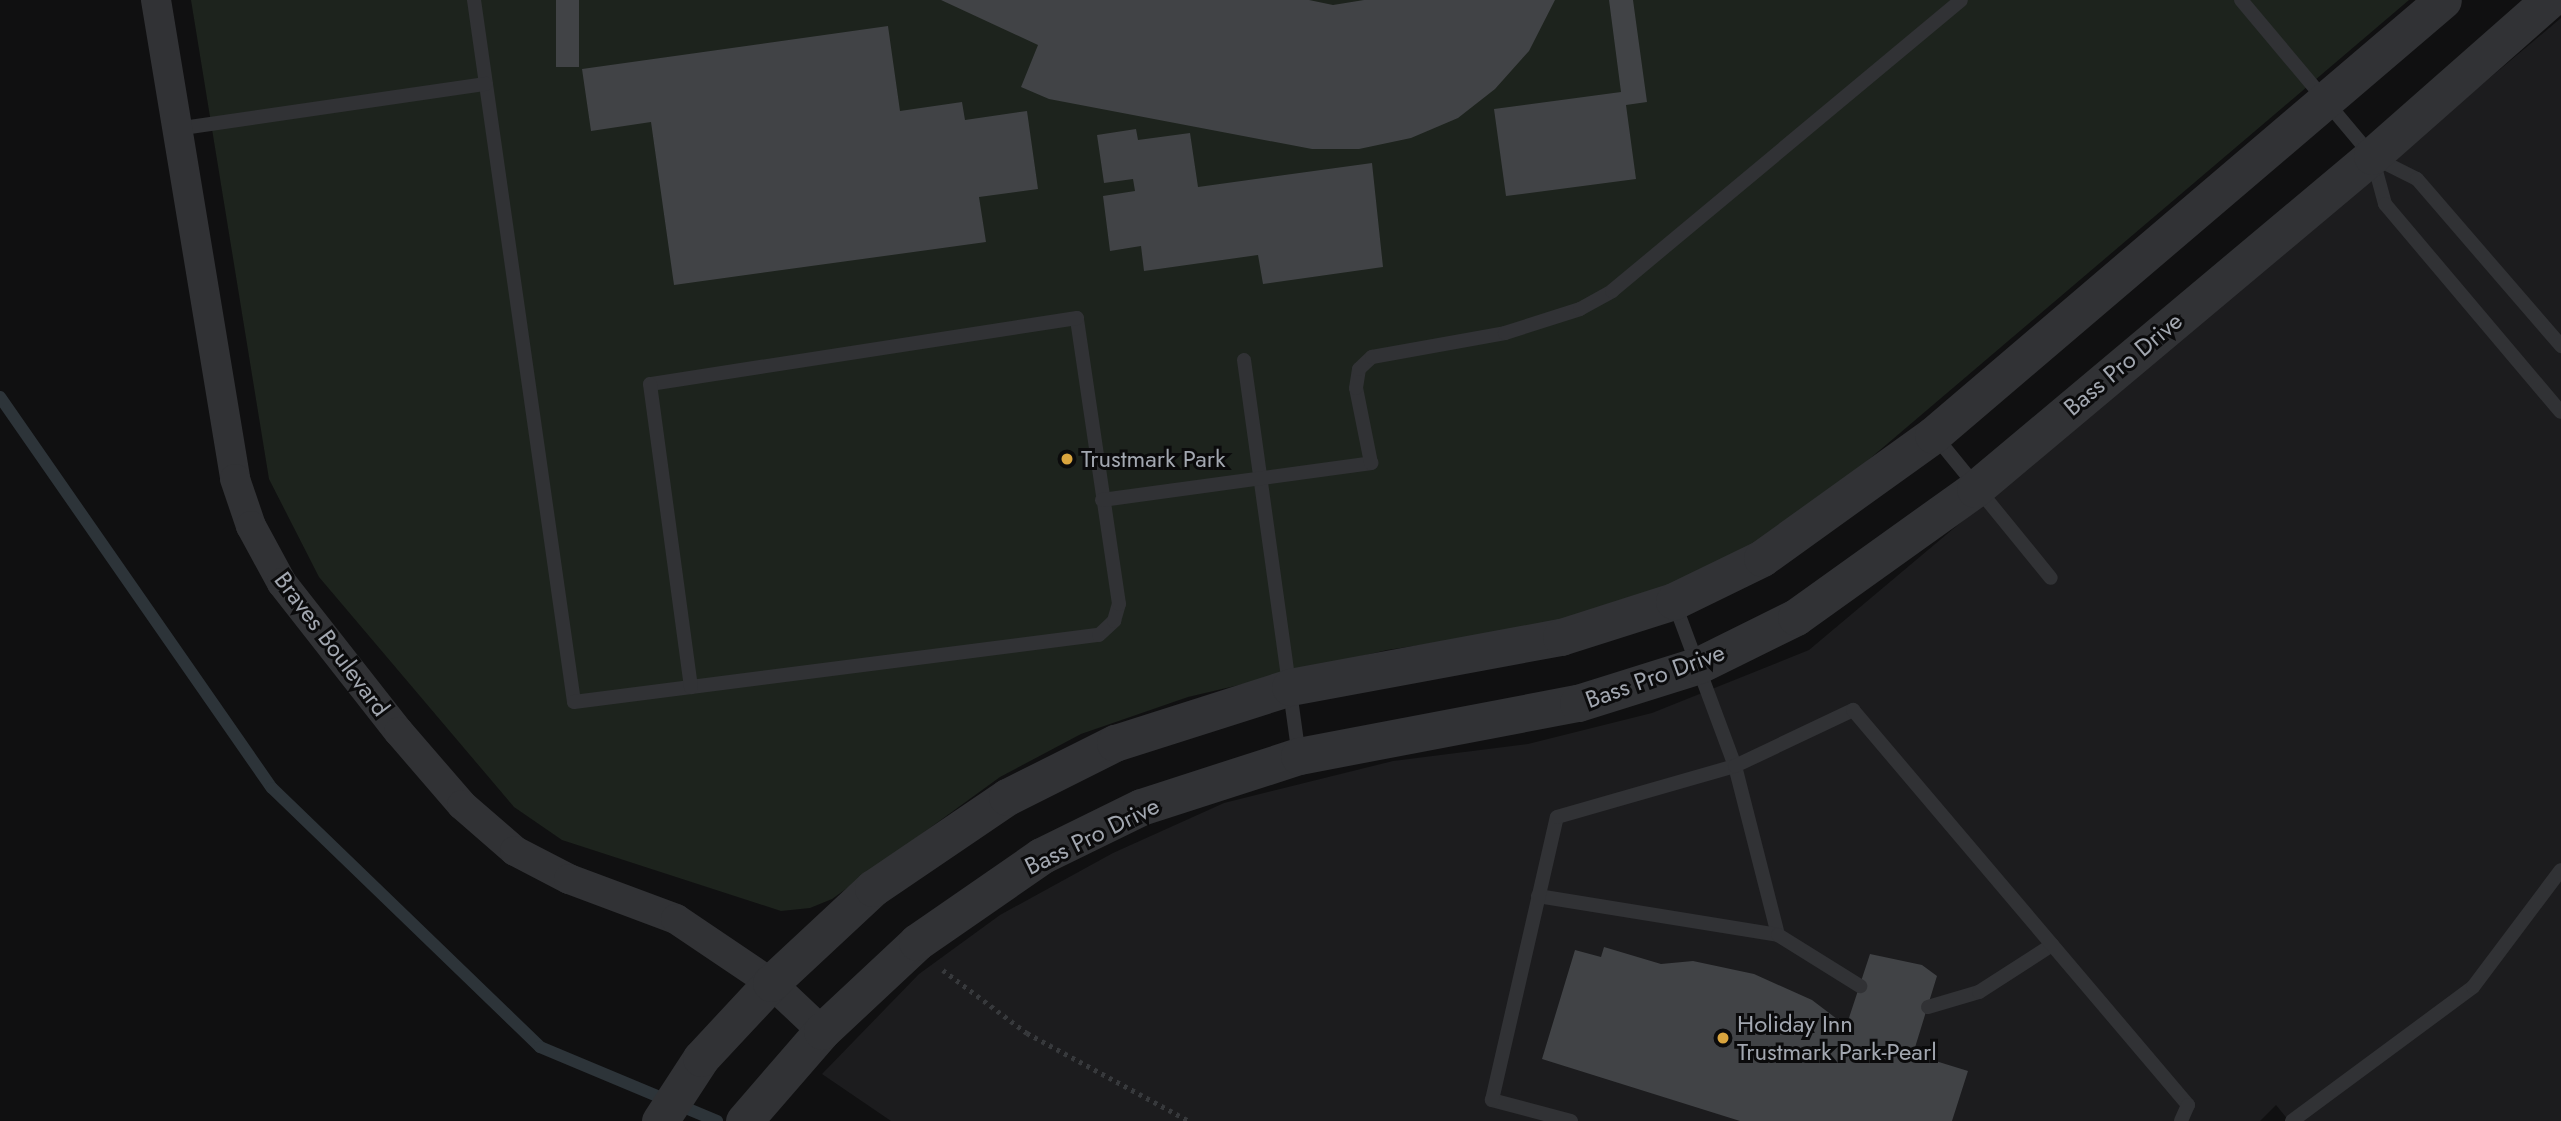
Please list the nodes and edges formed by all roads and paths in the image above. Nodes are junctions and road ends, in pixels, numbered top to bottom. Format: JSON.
{"nodes":[{"id":1,"x":156,"y":0,"type":"edge"},
{"id":2,"x":474,"y":0,"type":"edge"},
{"id":3,"x":1961,"y":0,"type":"edge"},
{"id":4,"x":2241,"y":0,"type":"edge"},
{"id":5,"x":2443,"y":0,"type":"edge"},
{"id":6,"x":2549,"y":0,"type":"edge"},
{"id":7,"x":486,"y":84,"type":"junction"},
{"id":8,"x":2326,"y":102,"type":"junction"},
{"id":9,"x":176,"y":129,"type":"junction"},
{"id":10,"x":2372,"y":156,"type":"junction"},
{"id":11,"x":2561,"y":346,"type":"edge"},
{"id":12,"x":1244,"y":360,"type":"dead end"},
{"id":13,"x":2561,"y":412,"type":"edge"},
{"id":14,"x":1933,"y":435,"type":"junction"},
{"id":15,"x":1261,"y":478,"type":"junction"},
{"id":16,"x":1975,"y":489,"type":"junction"},
{"id":17,"x":1102,"y":500,"type":"junction"},
{"id":18,"x":2051,"y":578,"type":"dead end"},
{"id":19,"x":1674,"y":601,"type":"junction"},
{"id":20,"x":1699,"y":665,"type":"junction"},
{"id":21,"x":691,"y":687,"type":"junction"},
{"id":22,"x":1290,"y":687,"type":"junction"},
{"id":23,"x":1299,"y":756,"type":"junction"},
{"id":24,"x":1735,"y":766,"type":"junction"},
{"id":25,"x":2561,"y":870,"type":"edge"},
{"id":26,"x":1538,"y":896,"type":"junction"},
{"id":27,"x":1778,"y":935,"type":"junction"},
{"id":28,"x":2052,"y":944,"type":"junction"},
{"id":29,"x":912,"y":946,"type":"junction"},
{"id":30,"x":771,"y":983,"type":"junction"},
{"id":31,"x":1860,"y":986,"type":"dead end"},
{"id":32,"x":1928,"y":1007,"type":"dead end"},
{"id":33,"x":822,"y":1031,"type":"junction"},
{"id":34,"x":660,"y":1121,"type":"edge"},
{"id":35,"x":744,"y":1121,"type":"edge"},
{"id":36,"x":1189,"y":1121,"type":"edge"},
{"id":37,"x":1571,"y":1121,"type":"edge"},
{"id":38,"x":2181,"y":1121,"type":"edge"},
{"id":39,"x":2292,"y":1121,"type":"edge"}],
"edges":[{"from":1,"to":9,"type":"street","name":"Braves Boulevard"},
{"from":2,"to":7,"type":"lane"},
{"from":3,"to":15,"type":"lane"},
{"from":4,"to":8,"type":"lane"},
{"from":5,"to":8,"type":"street"},
{"from":6,"to":10,"type":"street","name":"Bass Pro Drive"},
{"from":7,"to":9,"type":"lane"},
{"from":7,"to":21,"type":"lane"},
{"from":8,"to":10,"type":"lane"},
{"from":8,"to":14,"type":"street"},
{"from":9,"to":30,"type":"street","name":"Braves Boulevard"},
{"from":10,"to":11,"type":"lane"},
{"from":10,"to":13,"type":"lane"},
{"from":10,"to":16,"type":"street","name":"Bass Pro Drive"},
{"from":12,"to":15,"type":"lane"},
{"from":14,"to":16,"type":"lane"},
{"from":14,"to":19,"type":"street"},
{"from":15,"to":17,"type":"lane"},
{"from":15,"to":22,"type":"lane"},
{"from":16,"to":18,"type":"lane"},
{"from":16,"to":20,"type":"street","name":"Bass Pro Drive"},
{"from":17,"to":21,"type":"lane"},
{"from":17,"to":21,"type":"lane"},
{"from":19,"to":20,"type":"lane"},
{"from":19,"to":22,"type":"street"},
{"from":20,"to":23,"type":"street","name":"Bass Pro Drive"},
{"from":20,"to":24,"type":"lane"},
{"from":22,"to":23,"type":"lane"},
{"from":22,"to":30,"type":"street"},
{"from":23,"to":29,"type":"street","name":"Bass Pro Drive"},
{"from":24,"to":26,"type":"lane"},
{"from":24,"to":27,"type":"lane"},
{"from":24,"to":28,"type":"lane"},
{"from":25,"to":39,"type":"lane"},
{"from":26,"to":27,"type":"lane"},
{"from":26,"to":37,"type":"lane"},
{"from":27,"to":31,"type":"lane"},
{"from":28,"to":32,"type":"lane"},
{"from":28,"to":38,"type":"lane"},
{"from":29,"to":33,"type":"street","name":"Bass Pro Drive"},
{"from":29,"to":36,"type":"path"},
{"from":30,"to":33,"type":"street","name":"Braves Boulevard"},
{"from":30,"to":34,"type":"street"},
{"from":33,"to":35,"type":"street","name":"Bass Pro Drive"}]}
